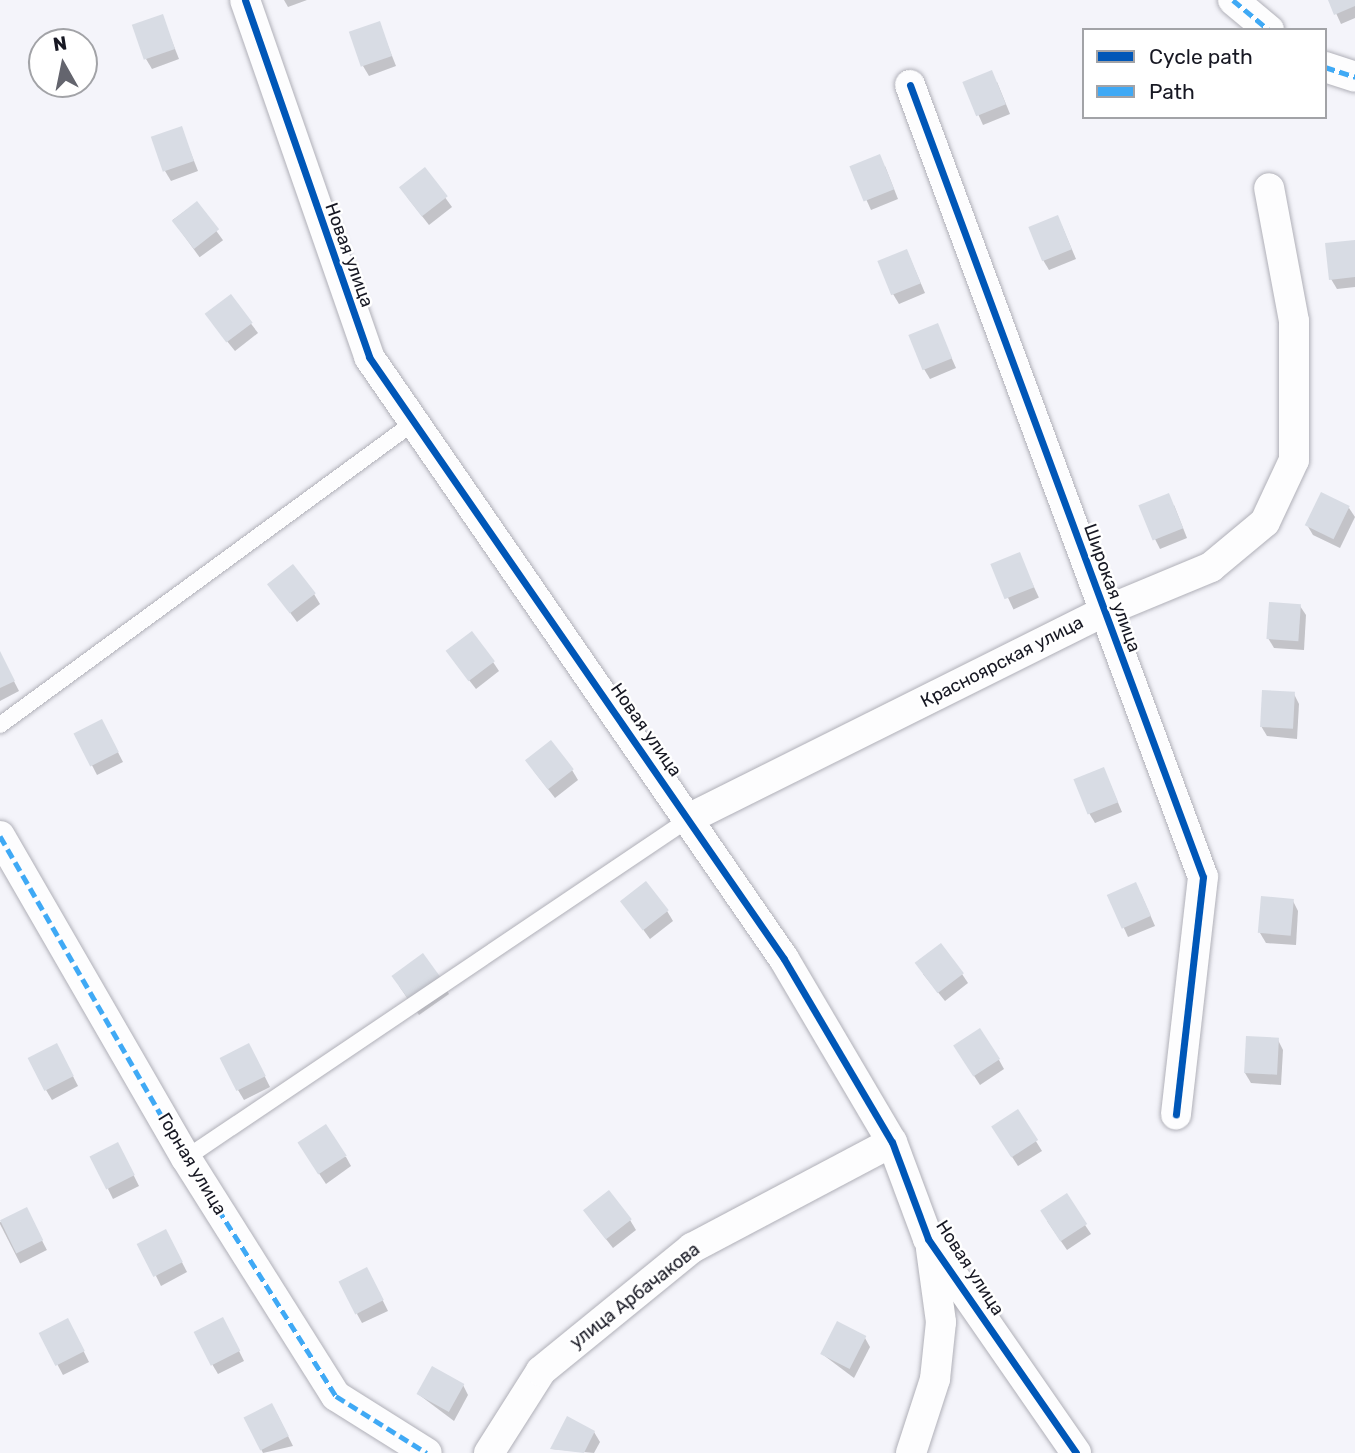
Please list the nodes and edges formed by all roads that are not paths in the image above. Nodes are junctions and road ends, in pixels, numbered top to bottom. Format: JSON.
{"nodes":[{"id":1,"x":245,"y":0,"type":"edge"},
{"id":2,"x":1233,"y":0,"type":"edge"},
{"id":3,"x":1267,"y":28,"type":"edge"},
{"id":4,"x":1327,"y":68,"type":"edge"},
{"id":5,"x":1355,"y":77,"type":"edge"},
{"id":6,"x":910,"y":85,"type":"dead end"},
{"id":7,"x":1269,"y":188,"type":"dead end"},
{"id":8,"x":413,"y":423,"type":"junction"},
{"id":9,"x":1103,"y":612,"type":"junction"},
{"id":10,"x":0,"y":725,"type":"edge"},
{"id":11,"x":690,"y":818,"type":"junction"},
{"id":12,"x":0,"y":836,"type":"edge"},
{"id":13,"x":1176,"y":1114,"type":"dead end"},
{"id":14,"x":892,"y":1142,"type":"junction"},
{"id":15,"x":186,"y":1157,"type":"junction"},
{"id":16,"x":928,"y":1239,"type":"junction"},
{"id":17,"x":427,"y":1453,"type":"edge"},
{"id":18,"x":489,"y":1453,"type":"edge"},
{"id":19,"x":911,"y":1453,"type":"edge"},
{"id":20,"x":1076,"y":1453,"type":"edge"}],
"edges":[{"from":1,"to":8,"type":"street","name":"Новая улица"},
{"from":2,"to":3,"type":"street"},
{"from":4,"to":5,"type":"street"},
{"from":6,"to":9,"type":"street","name":"Широкая улица"},
{"from":7,"to":9,"type":"street","name":"Красноярская улица"},
{"from":8,"to":10,"type":"lane"},
{"from":8,"to":11,"type":"street","name":"Новая улица"},
{"from":9,"to":11,"type":"street","name":"Красноярская улица"},
{"from":9,"to":13,"type":"street","name":"Широкая улица"},
{"from":11,"to":14,"type":"street","name":"Новая улица"},
{"from":11,"to":15,"type":"lane"},
{"from":12,"to":15,"type":"street","name":"Горная улица"},
{"from":14,"to":16,"type":"street","name":"Новая улица"},
{"from":14,"to":18,"type":"street","name":"улица Арбачакова"},
{"from":15,"to":17,"type":"street","name":"Горная улица"},
{"from":16,"to":19,"type":"street"},
{"from":16,"to":20,"type":"street","name":"Новая улица"}]}
